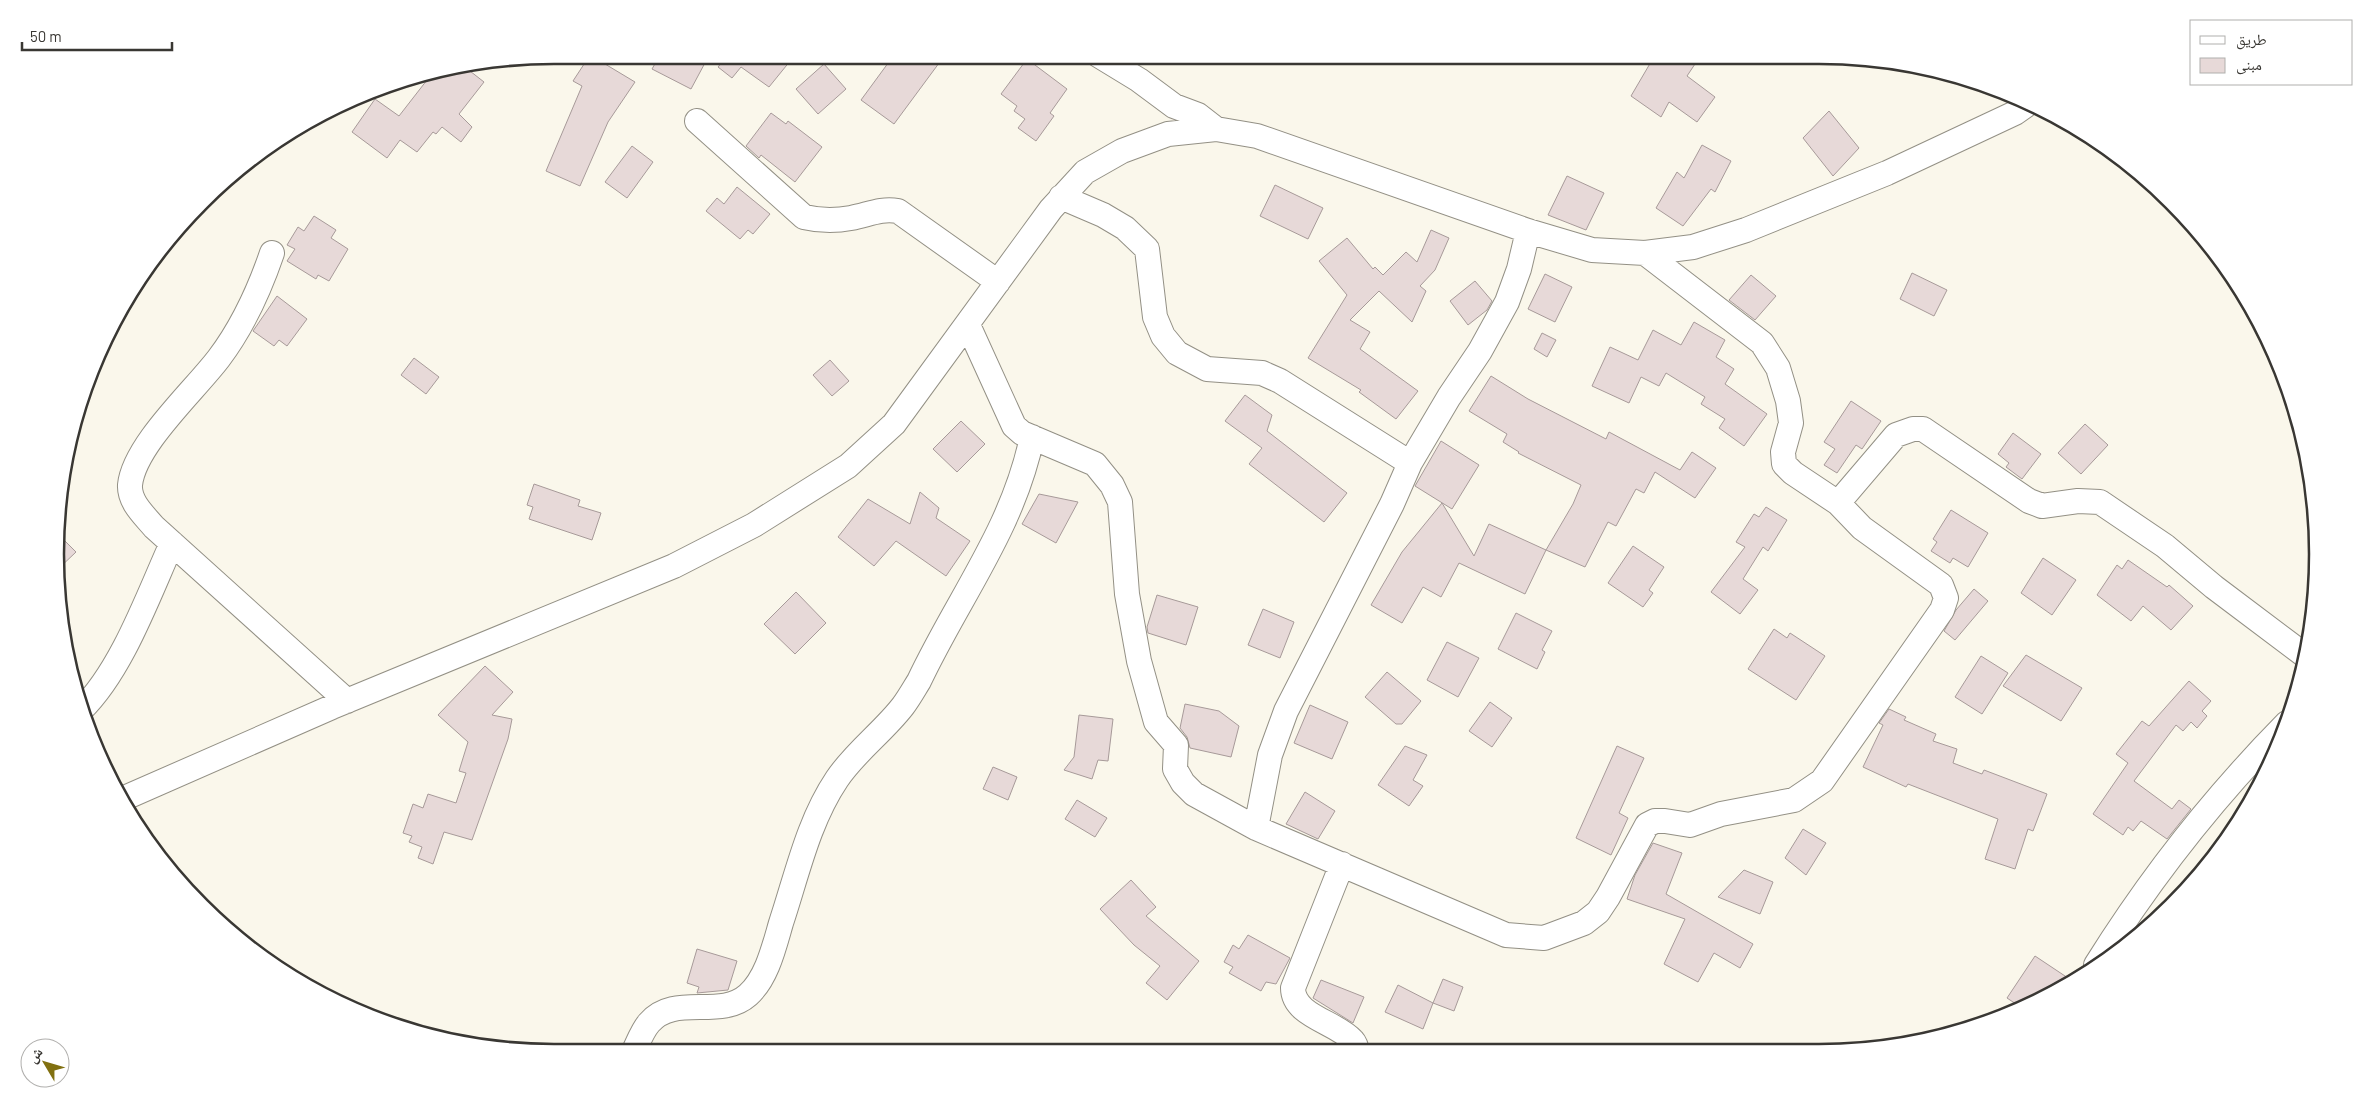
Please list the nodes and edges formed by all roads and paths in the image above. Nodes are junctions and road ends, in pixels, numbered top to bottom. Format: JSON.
{"nodes":[{"id":1,"x":1113,"y":64,"type":"edge"},
{"id":2,"x":2022,"y":108,"type":"edge"},
{"id":3,"x":697,"y":121,"type":"dead end"},
{"id":4,"x":1216,"y":130,"type":"junction"},
{"id":5,"x":1061,"y":197,"type":"junction"},
{"id":6,"x":1528,"y":231,"type":"junction"},
{"id":7,"x":272,"y":253,"type":"dead end"},
{"id":8,"x":1645,"y":253,"type":"junction"},
{"id":9,"x":998,"y":282,"type":"junction"},
{"id":10,"x":968,"y":324,"type":"junction"},
{"id":11,"x":1032,"y":437,"type":"junction"},
{"id":12,"x":1410,"y":463,"type":"junction"},
{"id":13,"x":1838,"y":503,"type":"junction"},
{"id":14,"x":172,"y":543,"type":"junction"},
{"id":15,"x":2300,"y":652,"type":"edge"},
{"id":16,"x":347,"y":701,"type":"junction"},
{"id":17,"x":87,"y":703,"type":"edge"},
{"id":18,"x":2274,"y":736,"type":"edge"},
{"id":19,"x":128,"y":797,"type":"edge"},
{"id":20,"x":1256,"y":828,"type":"junction"},
{"id":21,"x":1342,"y":864,"type":"junction"},
{"id":22,"x":2106,"y":951,"type":"edge"},
{"id":23,"x":637,"y":1044,"type":"edge"},
{"id":24,"x":1355,"y":1044,"type":"edge"}],
"edges":[{"from":1,"to":4,"type":"street"},
{"from":2,"to":8,"type":"street"},
{"from":3,"to":9,"type":"street"},
{"from":4,"to":5,"type":"street"},
{"from":4,"to":6,"type":"street"},
{"from":5,"to":9,"type":"street"},
{"from":5,"to":12,"type":"street"},
{"from":6,"to":8,"type":"street"},
{"from":6,"to":12,"type":"street"},
{"from":7,"to":14,"type":"street"},
{"from":8,"to":13,"type":"street"},
{"from":9,"to":10,"type":"street"},
{"from":10,"to":11,"type":"street"},
{"from":10,"to":16,"type":"street"},
{"from":11,"to":20,"type":"street"},
{"from":11,"to":23,"type":"street"},
{"from":12,"to":20,"type":"street"},
{"from":13,"to":15,"type":"street"},
{"from":13,"to":21,"type":"street"},
{"from":14,"to":16,"type":"street"},
{"from":14,"to":17,"type":"street"},
{"from":16,"to":19,"type":"street"},
{"from":18,"to":22,"type":"street"},
{"from":20,"to":21,"type":"street"},
{"from":21,"to":24,"type":"street"}]}
